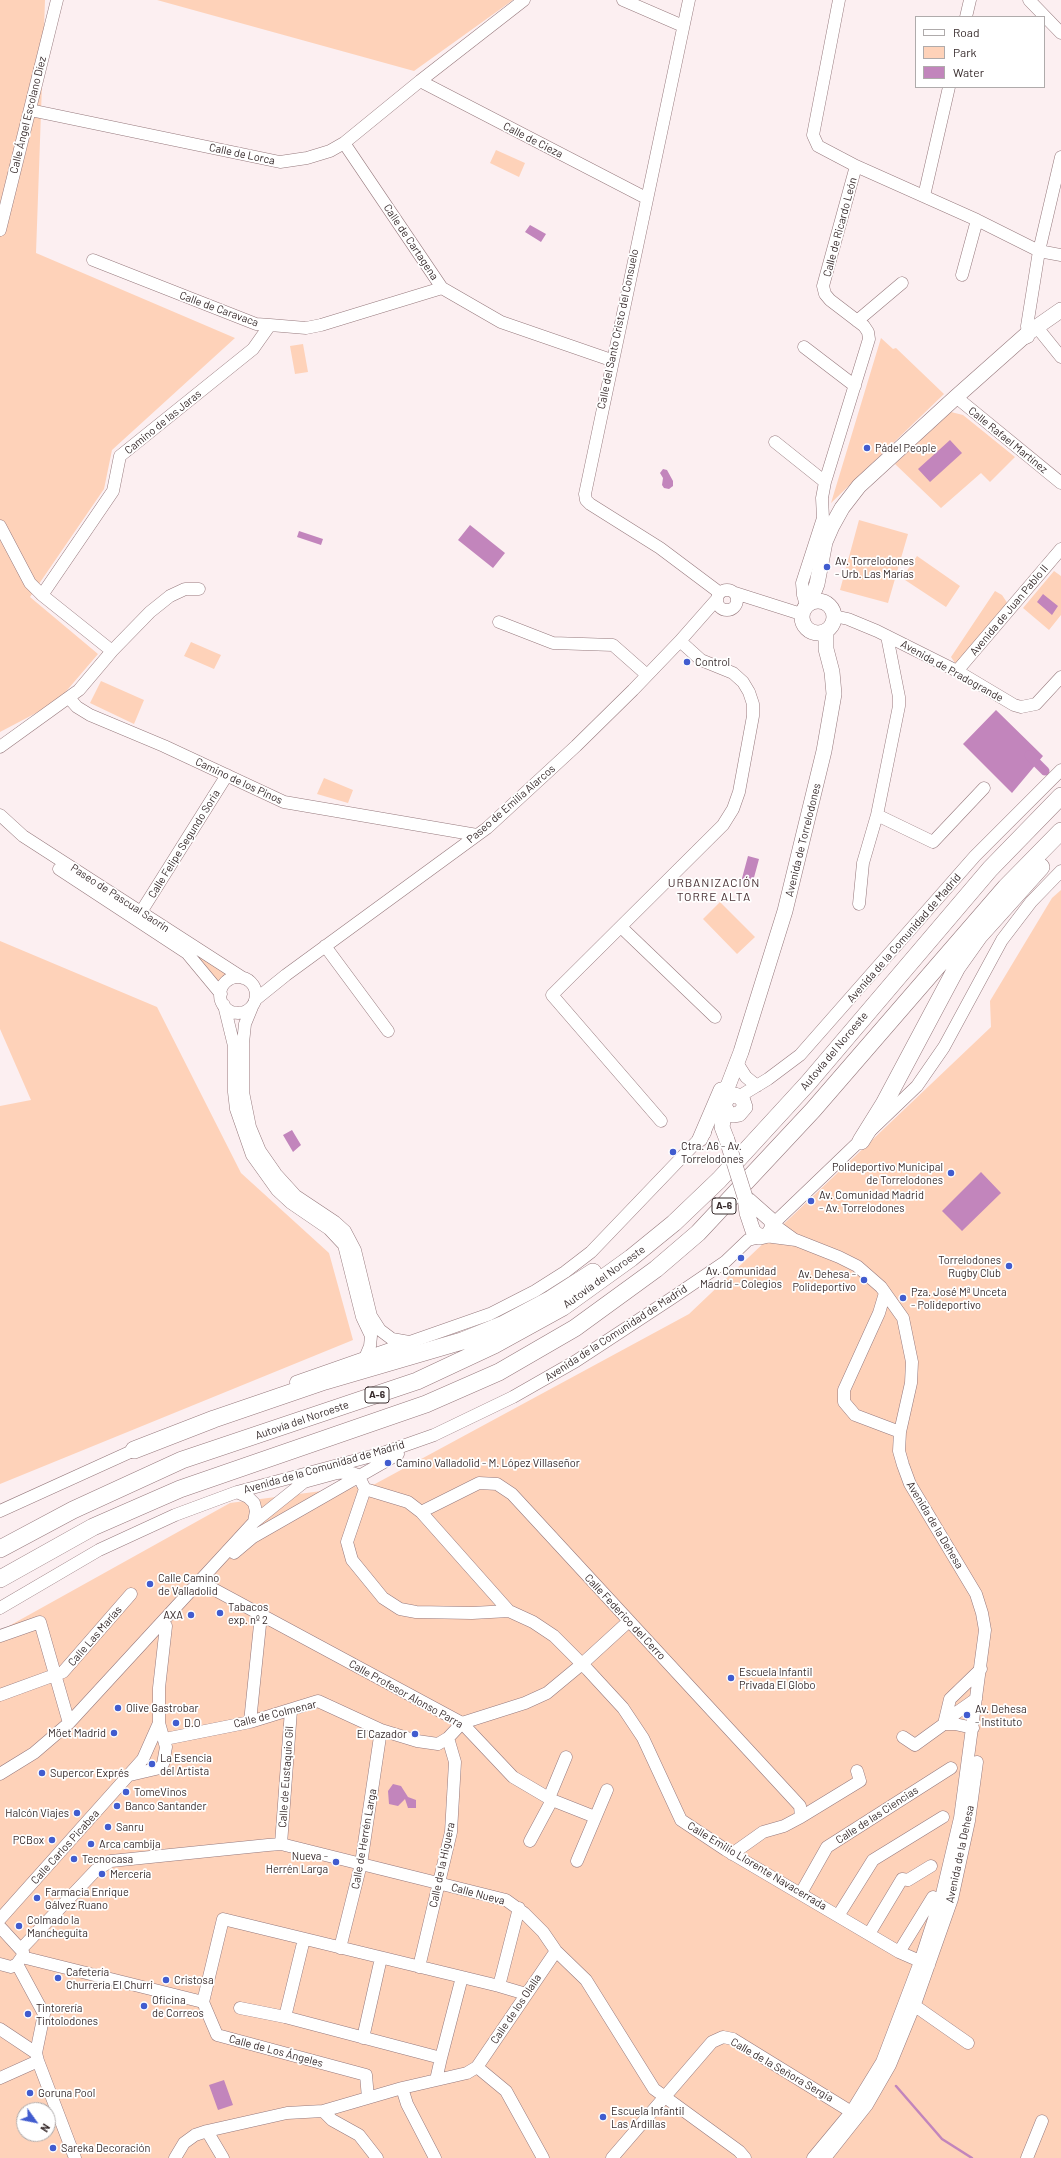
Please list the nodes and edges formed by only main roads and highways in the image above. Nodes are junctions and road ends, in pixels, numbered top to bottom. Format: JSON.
{"nodes":[{"id":1,"x":1056,"y":314,"type":"edge"},
{"id":2,"x":810,"y":605,"type":"junction"},
{"id":3,"x":820,"y":632,"type":"junction"},
{"id":4,"x":1061,"y":796,"type":"edge"},
{"id":5,"x":1061,"y":831,"type":"edge"},
{"id":6,"x":1061,"y":845,"type":"edge"},
{"id":7,"x":748,"y":1028,"type":"junction"},
{"id":8,"x":740,"y":1059,"type":"junction"},
{"id":9,"x":728,"y":1108,"type":"junction"},
{"id":10,"x":700,"y":1139,"type":"road end"},
{"id":11,"x":861,"y":1141,"type":"road end"},
{"id":12,"x":719,"y":1180,"type":"junction"},
{"id":13,"x":749,"y":1206,"type":"junction"},
{"id":14,"x":134,"y":1450,"type":"road end"},
{"id":15,"x":0,"y":1549,"type":"edge"},
{"id":16,"x":0,"y":1579,"type":"edge"}],
"edges":[{"from":1,"to":2,"type":"main road"},
{"from":2,"to":3,"type":"main road"},
{"from":2,"to":3,"type":"main road"},
{"from":3,"to":7,"type":"main road","name":"Avenida de Torrelodones"},
{"from":4,"to":12,"type":"highway","name":"Autovía del Noroeste","number":"A-6"},
{"from":5,"to":16,"type":"highway","name":"Autovía del Noroeste","number":"A-6"},
{"from":6,"to":11,"type":"highway"},
{"from":7,"to":8,"type":"main road","name":"Avenida de Torrelodones"},
{"from":7,"to":10,"type":"main road","name":"Avenida de Torrelodones"},
{"from":8,"to":9,"type":"main road","name":"Avenida de Torrelodones"},
{"from":8,"to":9,"type":"main road","name":"Avenida de Torrelodones"},
{"from":9,"to":13,"type":"main road","name":"Avenida de Torrelodones","bridge":true},
{"from":12,"to":14,"type":"highway"},
{"from":12,"to":15,"type":"highway","name":"Autovía del Noroeste","number":"A-6"},
{"from":13,"to":13,"type":"main road"}]}
